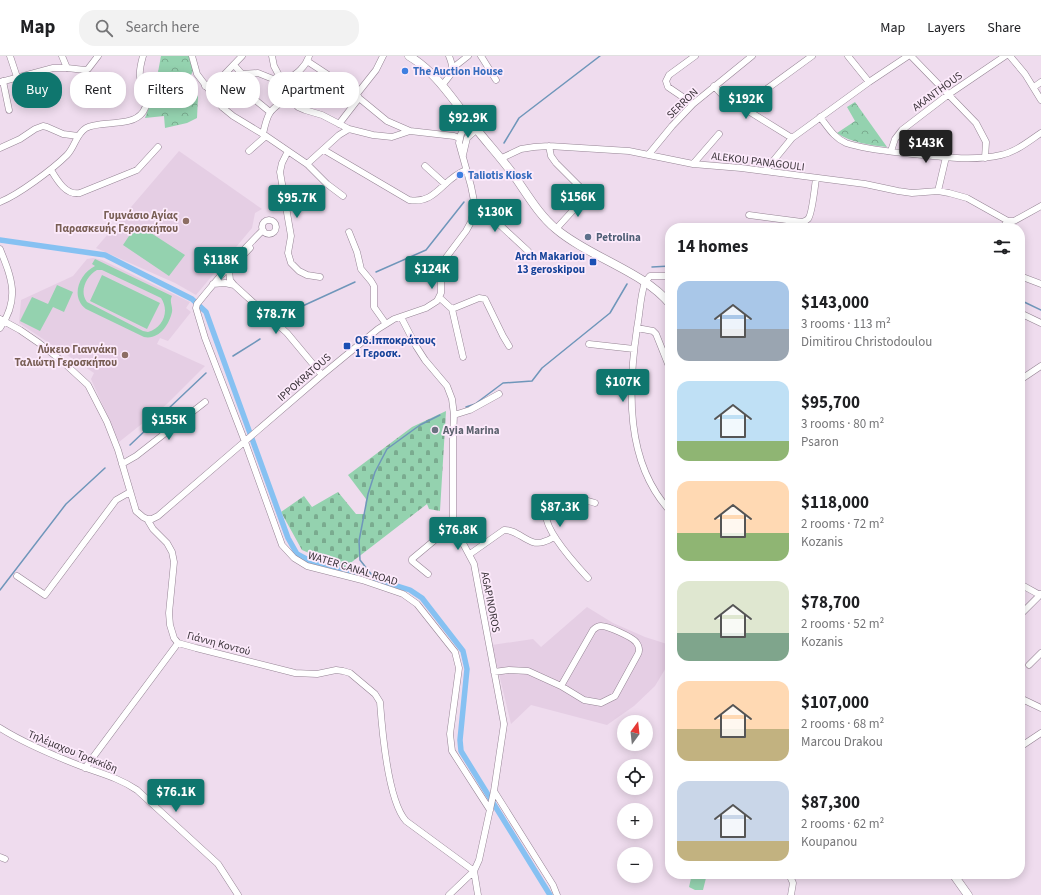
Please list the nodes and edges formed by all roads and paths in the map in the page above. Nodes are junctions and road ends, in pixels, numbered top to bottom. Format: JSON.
{"nodes":[{"id":1,"x":10,"y":56,"type":"edge"},
{"id":2,"x":62,"y":56,"type":"edge"},
{"id":3,"x":98,"y":56,"type":"edge"},
{"id":4,"x":143,"y":56,"type":"edge"},
{"id":5,"x":192,"y":56,"type":"edge"},
{"id":6,"x":242,"y":56,"type":"edge"},
{"id":7,"x":272,"y":56,"type":"edge"},
{"id":8,"x":383,"y":56,"type":"edge"},
{"id":9,"x":409,"y":56,"type":"edge"},
{"id":10,"x":449,"y":56,"type":"edge"},
{"id":11,"x":468,"y":56,"type":"edge"},
{"id":12,"x":481,"y":56,"type":"edge"},
{"id":13,"x":695,"y":56,"type":"edge"},
{"id":14,"x":751,"y":56,"type":"edge"},
{"id":15,"x":812,"y":56,"type":"edge"},
{"id":16,"x":848,"y":56,"type":"edge"},
{"id":17,"x":908,"y":56,"type":"edge"},
{"id":18,"x":911,"y":56,"type":"edge"},
{"id":19,"x":1005,"y":56,"type":"edge"},
{"id":20,"x":1010,"y":56,"type":"edge"},
{"id":21,"x":308,"y":59,"type":"edge"},
{"id":22,"x":234,"y":65,"type":"junction"},
{"id":23,"x":454,"y":67,"type":"junction"},
{"id":24,"x":67,"y":68,"type":"junction"},
{"id":25,"x":15,"y":72,"type":"edge"},
{"id":26,"x":37,"y":72,"type":"edge"},
{"id":27,"x":240,"y":72,"type":"edge"},
{"id":28,"x":277,"y":72,"type":"edge"},
{"id":29,"x":297,"y":72,"type":"edge"},
{"id":30,"x":326,"y":72,"type":"edge"},
{"id":31,"x":12,"y":78,"type":"edge"},
{"id":32,"x":496,"y":80,"type":"dead end"},
{"id":33,"x":1,"y":81,"type":"edge"},
{"id":34,"x":869,"y":82,"type":"junction"},
{"id":35,"x":1041,"y":82,"type":"edge"},
{"id":36,"x":442,"y":85,"type":"junction"},
{"id":37,"x":205,"y":86,"type":"joint"},
{"id":38,"x":714,"y":86,"type":"junction"},
{"id":39,"x":1034,"y":87,"type":"junction"},
{"id":40,"x":949,"y":94,"type":"junction"},
{"id":41,"x":359,"y":95,"type":"edge"},
{"id":42,"x":359,"y":97,"type":"edge"},
{"id":43,"x":1041,"y":100,"type":"edge"},
{"id":44,"x":260,"y":104,"type":"edge"},
{"id":45,"x":693,"y":104,"type":"junction"},
{"id":46,"x":742,"y":107,"type":"junction"},
{"id":47,"x":223,"y":108,"type":"edge"},
{"id":48,"x":275,"y":108,"type":"edge"},
{"id":49,"x":300,"y":108,"type":"edge"},
{"id":50,"x":350,"y":108,"type":"edge"},
{"id":51,"x":9,"y":110,"type":"dead end"},
{"id":52,"x":270,"y":112,"type":"junction"},
{"id":53,"x":820,"y":117,"type":"junction"},
{"id":54,"x":469,"y":121,"type":"junction"},
{"id":55,"x":339,"y":124,"type":"junction"},
{"id":56,"x":349,"y":129,"type":"junction"},
{"id":57,"x":476,"y":130,"type":"junction"},
{"id":58,"x":410,"y":131,"type":"junction"},
{"id":59,"x":1041,"y":133,"type":"edge"},
{"id":60,"x":719,"y":134,"type":"dead end"},
{"id":61,"x":264,"y":135,"type":"junction"},
{"id":62,"x":78,"y":136,"type":"junction"},
{"id":63,"x":460,"y":138,"type":"junction"},
{"id":64,"x":792,"y":138,"type":"junction"},
{"id":65,"x":549,"y":146,"type":"junction"},
{"id":66,"x":158,"y":147,"type":"dead end"},
{"id":67,"x":0,"y":148,"type":"edge"},
{"id":68,"x":324,"y":150,"type":"junction"},
{"id":69,"x":288,"y":151,"type":"junction"},
{"id":70,"x":891,"y":151,"type":"junction"},
{"id":71,"x":249,"y":152,"type":"dead end"},
{"id":72,"x":649,"y":154,"type":"junction"},
{"id":73,"x":463,"y":156,"type":"junction"},
{"id":74,"x":946,"y":157,"type":"junction"},
{"id":75,"x":502,"y":158,"type":"junction"},
{"id":76,"x":986,"y":158,"type":"junction"},
{"id":77,"x":307,"y":164,"type":"junction"},
{"id":78,"x":693,"y":164,"type":"junction"},
{"id":79,"x":425,"y":166,"type":"dead end"},
{"id":80,"x":51,"y":170,"type":"junction"},
{"id":81,"x":466,"y":170,"type":"junction"},
{"id":82,"x":765,"y":171,"type":"junction"},
{"id":83,"x":816,"y":178,"type":"junction"},
{"id":84,"x":445,"y":184,"type":"junction"},
{"id":85,"x":938,"y":191,"type":"junction"},
{"id":86,"x":587,"y":195,"type":"junction"},
{"id":87,"x":343,"y":196,"type":"dead end"},
{"id":88,"x":474,"y":201,"type":"junction"},
{"id":89,"x":0,"y":202,"type":"edge"},
{"id":90,"x":595,"y":202,"type":"dead end"},
{"id":91,"x":1041,"y":206,"type":"edge"},
{"id":92,"x":749,"y":215,"type":"dead end"},
{"id":93,"x":1008,"y":221,"type":"joint"},
{"id":94,"x":556,"y":229,"type":"junction"},
{"id":95,"x":349,"y":232,"type":"dead end"},
{"id":96,"x":0,"y":249,"type":"edge"},
{"id":97,"x":528,"y":251,"type":"dead end"},
{"id":98,"x":665,"y":276,"type":"edge"},
{"id":99,"x":320,"y":277,"type":"dead end"},
{"id":100,"x":1025,"y":278,"type":"edge"},
{"id":101,"x":645,"y":282,"type":"junction"},
{"id":102,"x":213,"y":284,"type":"junction"},
{"id":103,"x":1041,"y":284,"type":"edge"},
{"id":104,"x":234,"y":285,"type":"junction"},
{"id":105,"x":440,"y":298,"type":"junction"},
{"id":106,"x":665,"y":299,"type":"edge"},
{"id":107,"x":452,"y":308,"type":"junction"},
{"id":108,"x":1025,"y":315,"type":"edge"},
{"id":109,"x":401,"y":317,"type":"junction"},
{"id":110,"x":2,"y":320,"type":"edge"},
{"id":111,"x":1041,"y":323,"type":"edge"},
{"id":112,"x":386,"y":324,"type":"junction"},
{"id":113,"x":0,"y":328,"type":"edge"},
{"id":114,"x":637,"y":328,"type":"junction"},
{"id":115,"x":589,"y":344,"type":"dead end"},
{"id":116,"x":509,"y":346,"type":"dead end"},
{"id":117,"x":634,"y":349,"type":"junction"},
{"id":118,"x":665,"y":356,"type":"edge"},
{"id":119,"x":464,"y":357,"type":"dead end"},
{"id":120,"x":1041,"y":366,"type":"edge"},
{"id":121,"x":322,"y":375,"type":"junction"},
{"id":122,"x":1025,"y":377,"type":"edge"},
{"id":123,"x":499,"y":394,"type":"dead end"},
{"id":124,"x":205,"y":402,"type":"dead end"},
{"id":125,"x":454,"y":415,"type":"junction"},
{"id":126,"x":246,"y":440,"type":"junction"},
{"id":127,"x":122,"y":464,"type":"junction"},
{"id":128,"x":130,"y":492,"type":"junction"},
{"id":129,"x":595,"y":502,"type":"dead end"},
{"id":130,"x":665,"y":504,"type":"edge"},
{"id":131,"x":147,"y":519,"type":"junction"},
{"id":132,"x":454,"y":524,"type":"junction"},
{"id":133,"x":554,"y":537,"type":"junction"},
{"id":134,"x":470,"y":554,"type":"junction"},
{"id":135,"x":428,"y":574,"type":"dead end"},
{"id":136,"x":17,"y":576,"type":"dead end"},
{"id":137,"x":588,"y":578,"type":"dead end"},
{"id":138,"x":1025,"y":586,"type":"edge"},
{"id":139,"x":1040,"y":594,"type":"edge"},
{"id":140,"x":1025,"y":610,"type":"edge"},
{"id":141,"x":178,"y":643,"type":"junction"},
{"id":142,"x":1041,"y":652,"type":"edge"},
{"id":143,"x":1029,"y":665,"type":"dead end"},
{"id":144,"x":494,"y":672,"type":"junction"},
{"id":145,"x":561,"y":686,"type":"junction"},
{"id":146,"x":1025,"y":700,"type":"edge"},
{"id":147,"x":1041,"y":708,"type":"edge"},
{"id":148,"x":0,"y":728,"type":"edge"},
{"id":149,"x":1041,"y":733,"type":"edge"},
{"id":150,"x":1025,"y":744,"type":"edge"},
{"id":151,"x":85,"y":768,"type":"junction"},
{"id":152,"x":493,"y":793,"type":"junction"},
{"id":153,"x":490,"y":808,"type":"junction"},
{"id":154,"x":474,"y":871,"type":"junction"},
{"id":155,"x":791,"y":879,"type":"edge"},
{"id":156,"x":957,"y":879,"type":"edge"},
{"id":157,"x":238,"y":895,"type":"edge"},
{"id":158,"x":449,"y":895,"type":"edge"},
{"id":159,"x":478,"y":895,"type":"edge"},
{"id":160,"x":557,"y":895,"type":"edge"},
{"id":161,"x":791,"y":895,"type":"edge"},
{"id":162,"x":968,"y":895,"type":"edge"}],
"edges":[{"from":1,"to":25,"type":"street"},
{"from":2,"to":24,"type":"street"},
{"from":3,"to":24,"type":"street"},
{"from":4,"to":62,"type":"street"},
{"from":5,"to":37,"type":"street"},
{"from":6,"to":22,"type":"street"},
{"from":7,"to":28,"type":"street"},
{"from":8,"to":41,"type":"street"},
{"from":9,"to":36,"type":"main road"},
{"from":10,"to":23,"type":"street"},
{"from":11,"to":23,"type":"street"},
{"from":12,"to":32,"type":"street"},
{"from":13,"to":45,"type":"street"},
{"from":14,"to":38,"type":"street","name":"SERRON"},
{"from":15,"to":46,"type":"street"},
{"from":16,"to":34,"type":"street"},
{"from":17,"to":34,"type":"street"},
{"from":18,"to":40,"type":"street"},
{"from":19,"to":40,"type":"street","name":"AKANTHOUS"},
{"from":20,"to":39,"type":"street"},
{"from":21,"to":29,"type":"street"},
{"from":21,"to":30,"type":"street"},
{"from":22,"to":27,"type":"street"},
{"from":22,"to":37,"type":"street"},
{"from":23,"to":36,"type":"street"},
{"from":24,"to":26,"type":"street"},
{"from":31,"to":33,"type":"street"},
{"from":33,"to":51,"type":"street"},
{"from":34,"to":53,"type":"street"},
{"from":35,"to":39,"type":"street"},
{"from":36,"to":54,"type":"main road"},
{"from":38,"to":45,"type":"street","name":"SERRON"},
{"from":38,"to":46,"type":"street"},
{"from":39,"to":43,"type":"street"},
{"from":40,"to":70,"type":"street","name":"AKANTHOUS"},
{"from":40,"to":76,"type":"street"},
{"from":42,"to":58,"type":"street"},
{"from":44,"to":52,"type":"street"},
{"from":45,"to":72,"type":"street","name":"SERRON"},
{"from":46,"to":64,"type":"street"},
{"from":47,"to":61,"type":"street"},
{"from":48,"to":52,"type":"street"},
{"from":49,"to":55,"type":"street"},
{"from":50,"to":55,"type":"street"},
{"from":52,"to":61,"type":"street"},
{"from":53,"to":64,"type":"street"},
{"from":53,"to":70,"type":"street"},
{"from":54,"to":57,"type":"main road"},
{"from":54,"to":63,"type":"street"},
{"from":55,"to":56,"type":"street"},
{"from":56,"to":58,"type":"street"},
{"from":56,"to":68,"type":"street"},
{"from":57,"to":73,"type":"street"},
{"from":57,"to":75,"type":"main road"},
{"from":58,"to":63,"type":"street"},
{"from":59,"to":76,"type":"street"},
{"from":60,"to":78,"type":"street"},
{"from":61,"to":69,"type":"street"},
{"from":61,"to":71,"type":"street"},
{"from":62,"to":67,"type":"street"},
{"from":62,"to":80,"type":"street"},
{"from":63,"to":73,"type":"street"},
{"from":64,"to":82,"type":"street"},
{"from":65,"to":72,"type":"street","name":"ALEKOU PANAGOULI"},
{"from":65,"to":75,"type":"street","name":"ALEKOU PANAGOULI"},
{"from":65,"to":86,"type":"street"},
{"from":66,"to":80,"type":"street"},
{"from":68,"to":77,"type":"street"},
{"from":68,"to":84,"type":"street"},
{"from":69,"to":77,"type":"street"},
{"from":69,"to":99,"type":"street"},
{"from":70,"to":74,"type":"street"},
{"from":72,"to":78,"type":"street","name":"ALEKOU PANAGOULI"},
{"from":73,"to":81,"type":"street"},
{"from":74,"to":76,"type":"street"},
{"from":74,"to":85,"type":"street"},
{"from":75,"to":94,"type":"main road"},
{"from":77,"to":87,"type":"street"},
{"from":78,"to":82,"type":"street","name":"ALEKOU PANAGOULI"},
{"from":79,"to":84,"type":"street"},
{"from":80,"to":89,"type":"street"},
{"from":81,"to":84,"type":"street"},
{"from":81,"to":88,"type":"street"},
{"from":82,"to":83,"type":"street","name":"ALEKOU PANAGOULI"},
{"from":83,"to":85,"type":"street","name":"ALEKOU PANAGOULI"},
{"from":83,"to":92,"type":"street"},
{"from":85,"to":93,"type":"street","name":"ALEKOU PANAGOULI"},
{"from":86,"to":90,"type":"street"},
{"from":86,"to":94,"type":"street"},
{"from":88,"to":97,"type":"street"},
{"from":88,"to":105,"type":"street"},
{"from":91,"to":93,"type":"street"},
{"from":94,"to":101,"type":"main road"},
{"from":95,"to":112,"type":"street"},
{"from":96,"to":110,"type":"street"},
{"from":98,"to":101,"type":"street"},
{"from":100,"to":103,"type":"street"},
{"from":101,"to":106,"type":"main road"},
{"from":101,"to":114,"type":"street"},
{"from":102,"to":104,"type":"street"},
{"from":102,"to":104,"type":"street"},
{"from":102,"to":126,"type":"street","name":"WATER CANAL ROAD"},
{"from":104,"to":121,"type":"street"},
{"from":105,"to":107,"type":"street"},
{"from":105,"to":109,"type":"street","name":"IPPOKRATOUS"},
{"from":107,"to":116,"type":"street"},
{"from":107,"to":119,"type":"street"},
{"from":108,"to":111,"type":"street"},
{"from":109,"to":112,"type":"street","name":"IPPOKRATOUS"},
{"from":109,"to":125,"type":"street","name":"AGAPINOROS"},
{"from":110,"to":113,"type":"street"},
{"from":110,"to":127,"type":"street","name":"Γιάννη Κοντού"},
{"from":112,"to":121,"type":"street","name":"IPPOKRATOUS"},
{"from":114,"to":117,"type":"street"},
{"from":114,"to":118,"type":"street"},
{"from":115,"to":117,"type":"street"},
{"from":117,"to":130,"type":"street"},
{"from":120,"to":122,"type":"street"},
{"from":121,"to":126,"type":"street","name":"IPPOKRATOUS"},
{"from":123,"to":125,"type":"street"},
{"from":124,"to":127,"type":"street"},
{"from":125,"to":132,"type":"street","name":"AGAPINOROS"},
{"from":126,"to":131,"type":"street","name":"IPPOKRATOUS"},
{"from":126,"to":153,"type":"street","name":"WATER CANAL ROAD"},
{"from":127,"to":128,"type":"street","name":"Γιάννη Κοντού"},
{"from":128,"to":131,"type":"street","name":"Γιάννη Κοντού"},
{"from":128,"to":136,"type":"street"},
{"from":129,"to":133,"type":"street"},
{"from":131,"to":141,"type":"street","name":"Γιάννη Κοντού"},
{"from":132,"to":134,"type":"street","name":"AGAPINOROS"},
{"from":132,"to":135,"type":"street"},
{"from":133,"to":134,"type":"street"},
{"from":133,"to":137,"type":"street"},
{"from":134,"to":144,"type":"street","name":"AGAPINOROS"},
{"from":138,"to":139,"type":"street"},
{"from":139,"to":140,"type":"street"},
{"from":141,"to":151,"type":"street"},
{"from":141,"to":154,"type":"street","name":"Γιάννη Κοντού"},
{"from":142,"to":143,"type":"street"},
{"from":144,"to":145,"type":"street"},
{"from":144,"to":152,"type":"street","name":"AGAPINOROS"},
{"from":145,"to":145,"type":"street"},
{"from":146,"to":147,"type":"street"},
{"from":148,"to":151,"type":"street","name":"Τηλέμαχου Τρακκίδη"},
{"from":149,"to":150,"type":"street"},
{"from":151,"to":157,"type":"street","name":"Τηλέμαχου Τρακκίδη"},
{"from":152,"to":153,"type":"street","name":"AGAPINOROS"},
{"from":152,"to":160,"type":"street"},
{"from":153,"to":154,"type":"street","name":"AGAPINOROS"},
{"from":154,"to":158,"type":"street","name":"AGAPINOROS"},
{"from":154,"to":159,"type":"street"},
{"from":155,"to":161,"type":"street"},
{"from":156,"to":162,"type":"main road"}]}
